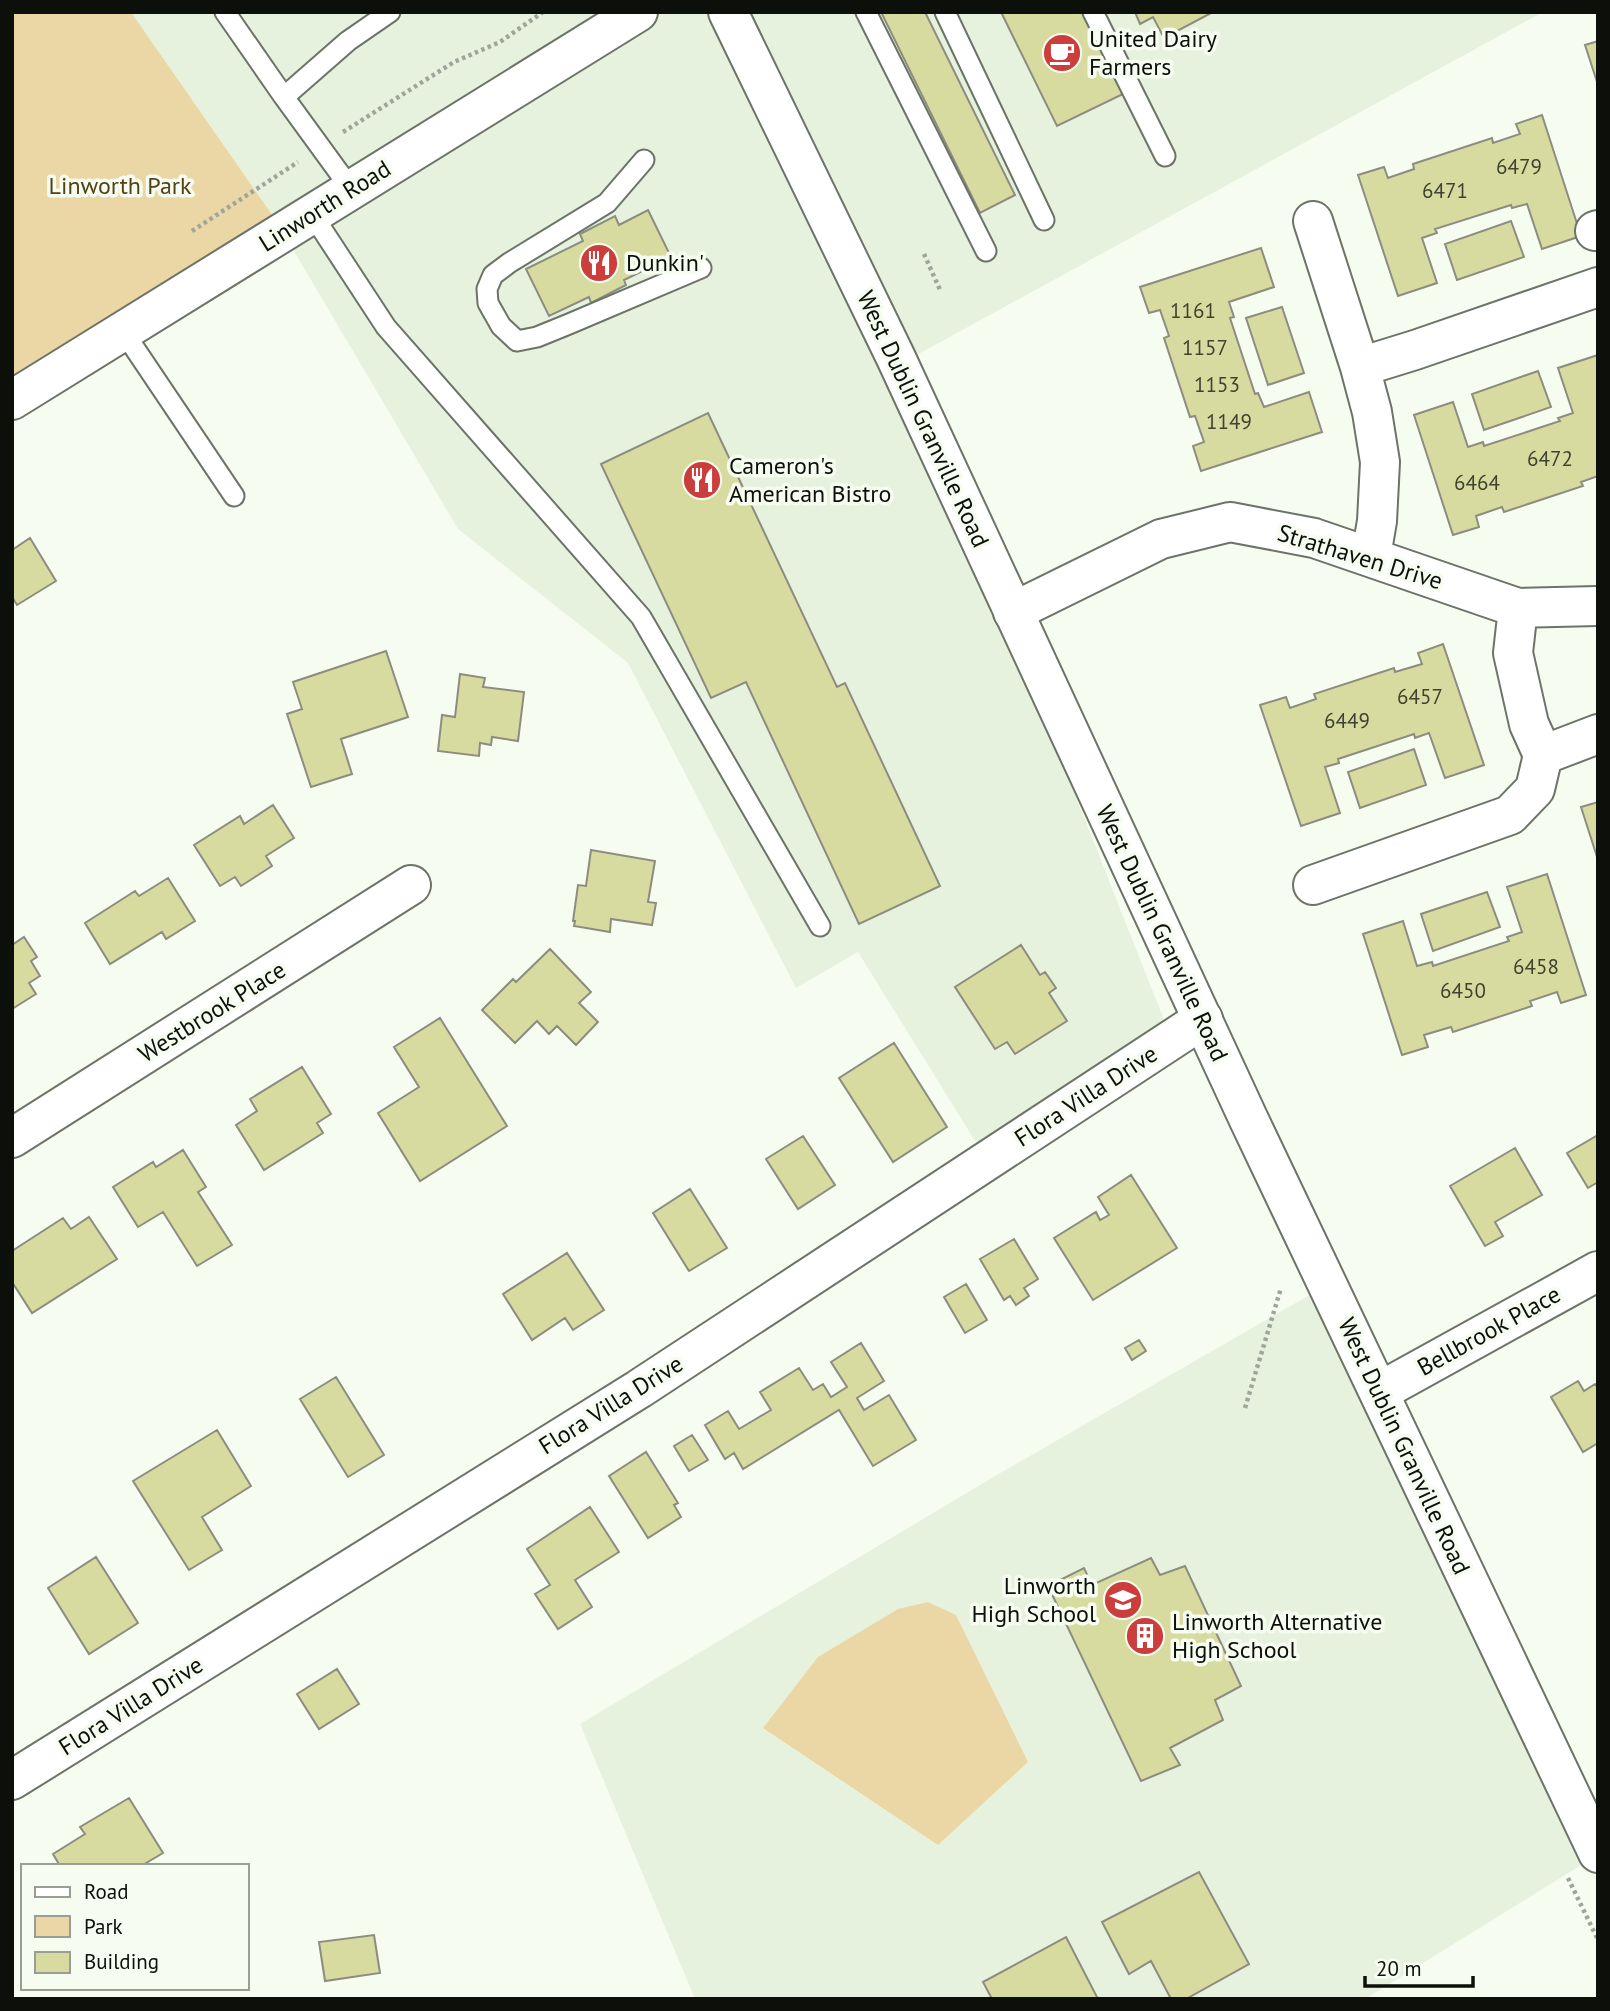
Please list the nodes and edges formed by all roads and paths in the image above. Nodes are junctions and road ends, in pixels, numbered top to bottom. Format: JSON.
{"nodes":[{"id":1,"x":225,"y":12,"type":"edge"},
{"id":2,"x":390,"y":12,"type":"edge"},
{"id":3,"x":543,"y":12,"type":"edge"},
{"id":4,"x":638,"y":12,"type":"edge"},
{"id":5,"x":728,"y":12,"type":"edge"},
{"id":6,"x":866,"y":12,"type":"edge"},
{"id":7,"x":945,"y":12,"type":"edge"},
{"id":8,"x":1093,"y":12,"type":"edge"},
{"id":9,"x":284,"y":97,"type":"junction"},
{"id":10,"x":320,"y":148,"type":"junction"},
{"id":11,"x":1165,"y":156,"type":"dead end"},
{"id":12,"x":644,"y":160,"type":"dead end"},
{"id":13,"x":351,"y":189,"type":"junction"},
{"id":14,"x":312,"y":214,"type":"junction"},
{"id":15,"x":1044,"y":220,"type":"dead end"},
{"id":16,"x":1313,"y":221,"type":"dead end"},
{"id":17,"x":191,"y":231,"type":"dead end"},
{"id":18,"x":986,"y":251,"type":"dead end"},
{"id":19,"x":924,"y":254,"type":"dead end"},
{"id":20,"x":701,"y":268,"type":"dead end"},
{"id":21,"x":1598,"y":287,"type":"edge"},
{"id":22,"x":941,"y":292,"type":"dead end"},
{"id":23,"x":123,"y":331,"type":"junction"},
{"id":24,"x":1360,"y":367,"type":"junction"},
{"id":25,"x":12,"y":400,"type":"edge"},
{"id":26,"x":234,"y":496,"type":"dead end"},
{"id":27,"x":1371,"y":556,"type":"junction"},
{"id":28,"x":1598,"y":606,"type":"edge"},
{"id":29,"x":1518,"y":608,"type":"junction"},
{"id":30,"x":1013,"y":612,"type":"junction"},
{"id":31,"x":1598,"y":734,"type":"edge"},
{"id":32,"x":1543,"y":755,"type":"junction"},
{"id":33,"x":411,"y":885,"type":"dead end"},
{"id":34,"x":1312,"y":885,"type":"dead end"},
{"id":35,"x":820,"y":926,"type":"dead end"},
{"id":36,"x":1203,"y":1019,"type":"junction"},
{"id":37,"x":12,"y":1138,"type":"edge"},
{"id":38,"x":1598,"y":1271,"type":"edge"},
{"id":39,"x":1281,"y":1289,"type":"dead end"},
{"id":40,"x":1379,"y":1392,"type":"junction"},
{"id":41,"x":1245,"y":1408,"type":"dead end"},
{"id":42,"x":12,"y":1780,"type":"edge"},
{"id":43,"x":1598,"y":1853,"type":"edge"}],
"edges":[{"from":1,"to":9,"type":"lane"},
{"from":2,"to":9,"type":"lane"},
{"from":3,"to":10,"type":"path"},
{"from":4,"to":13,"type":"street","name":"Linworth Road"},
{"from":5,"to":30,"type":"street","name":"West Dublin Granville Road"},
{"from":6,"to":18,"type":"lane"},
{"from":7,"to":15,"type":"lane"},
{"from":8,"to":11,"type":"lane"},
{"from":9,"to":10,"type":"lane"},
{"from":10,"to":13,"type":"lane"},
{"from":10,"to":17,"type":"path"},
{"from":12,"to":20,"type":"lane"},
{"from":13,"to":14,"type":"street","name":"Linworth Road"},
{"from":14,"to":23,"type":"street","name":"Linworth Road"},
{"from":14,"to":35,"type":"lane"},
{"from":16,"to":24,"type":"street"},
{"from":19,"to":22,"type":"path"},
{"from":21,"to":24,"type":"street"},
{"from":23,"to":25,"type":"street","name":"Linworth Road"},
{"from":23,"to":26,"type":"lane"},
{"from":24,"to":27,"type":"street"},
{"from":27,"to":29,"type":"street","name":"Strathaven Drive"},
{"from":27,"to":30,"type":"street","name":"Strathaven Drive"},
{"from":28,"to":29,"type":"street","name":"Strathaven Drive"},
{"from":29,"to":32,"type":"street"},
{"from":30,"to":36,"type":"street","name":"West Dublin Granville Road"},
{"from":31,"to":32,"type":"street"},
{"from":32,"to":34,"type":"street"},
{"from":33,"to":37,"type":"street","name":"Westbrook Place"},
{"from":36,"to":40,"type":"street","name":"West Dublin Granville Road"},
{"from":36,"to":42,"type":"street","name":"Flora Villa Drive"},
{"from":38,"to":40,"type":"street","name":"Bellbrook Place"},
{"from":39,"to":41,"type":"path"},
{"from":40,"to":43,"type":"street","name":"West Dublin Granville Road"}]}
